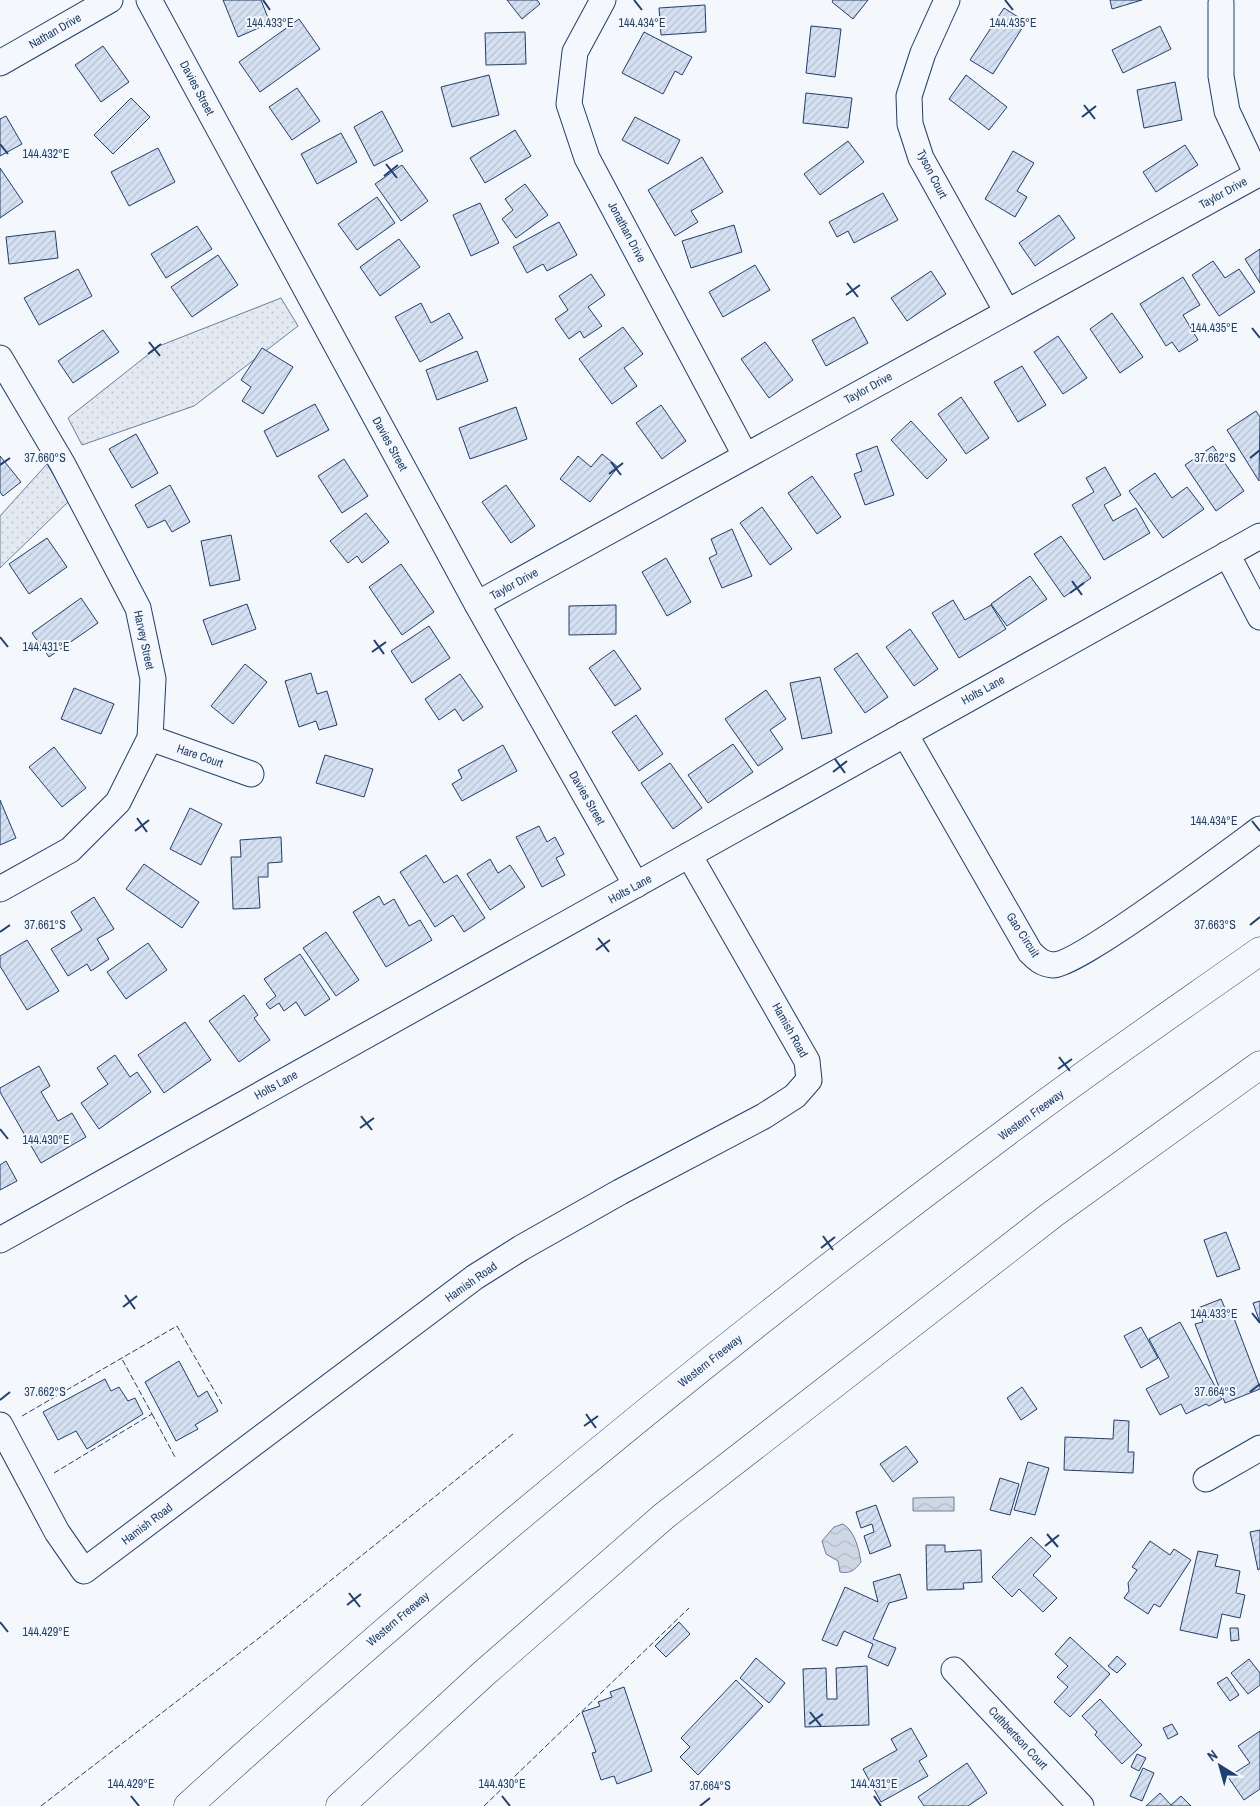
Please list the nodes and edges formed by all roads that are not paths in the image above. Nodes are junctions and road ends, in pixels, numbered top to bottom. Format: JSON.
{"nodes":[{"id":1,"x":110,"y":0,"type":"edge"},
{"id":2,"x":149,"y":0,"type":"edge"},
{"id":3,"x":603,"y":0,"type":"edge"},
{"id":4,"x":947,"y":0,"type":"edge"},
{"id":5,"x":1221,"y":3,"type":"dead end"},
{"id":6,"x":0,"y":63,"type":"edge"},
{"id":7,"x":1259,"y":174,"type":"edge"},
{"id":8,"x":1007,"y":312,"type":"junction"},
{"id":9,"x":0,"y":358,"type":"edge"},
{"id":10,"x":745,"y":455,"type":"junction"},
{"id":11,"x":1260,"y":536,"type":"edge"},
{"id":12,"x":1227,"y":554,"type":"junction"},
{"id":13,"x":477,"y":604,"type":"junction"},
{"id":14,"x":1260,"y":617,"type":"edge"},
{"id":15,"x":905,"y":734,"type":"junction"},
{"id":16,"x":150,"y":738,"type":"junction"},
{"id":17,"x":251,"y":774,"type":"dead end"},
{"id":18,"x":1260,"y":829,"type":"edge"},
{"id":19,"x":689,"y":856,"type":"junction"},
{"id":20,"x":636,"y":886,"type":"junction"},
{"id":21,"x":0,"y":889,"type":"edge"},
{"id":22,"x":1260,"y":951,"type":"edge"},
{"id":23,"x":1260,"y":1065,"type":"edge"},
{"id":24,"x":0,"y":1240,"type":"edge"},
{"id":25,"x":0,"y":1425,"type":"edge"},
{"id":26,"x":1260,"y":1448,"type":"edge"},
{"id":27,"x":1206,"y":1479,"type":"dead end"},
{"id":28,"x":954,"y":1670,"type":"dead end"},
{"id":29,"x":188,"y":1806,"type":"edge"},
{"id":30,"x":340,"y":1806,"type":"edge"},
{"id":31,"x":1081,"y":1806,"type":"edge"}],
"edges":[{"from":1,"to":6,"type":"street","name":"Nathan Drive"},
{"from":2,"to":13,"type":"street","name":"Davies Street"},
{"from":3,"to":10,"type":"street","name":"Jonathan Drive"},
{"from":4,"to":8,"type":"street","name":"Tyson Court"},
{"from":5,"to":7,"type":"street"},
{"from":7,"to":8,"type":"street","name":"Taylor Drive"},
{"from":8,"to":10,"type":"street","name":"Taylor Drive"},
{"from":9,"to":16,"type":"street","name":"Harvey Street"},
{"from":10,"to":13,"type":"street","name":"Taylor Drive"},
{"from":11,"to":12,"type":"street","name":"Holts Lane"},
{"from":12,"to":14,"type":"street"},
{"from":12,"to":15,"type":"street","name":"Holts Lane"},
{"from":13,"to":20,"type":"street","name":"Davies Street"},
{"from":15,"to":18,"type":"street","name":"Gao Circuit"},
{"from":15,"to":19,"type":"street","name":"Holts Lane"},
{"from":16,"to":17,"type":"street","name":"Hare Court"},
{"from":16,"to":21,"type":"street","name":"Harvey Street"},
{"from":19,"to":20,"type":"street","name":"Holts Lane"},
{"from":19,"to":25,"type":"street","name":"Hamish Road"},
{"from":20,"to":24,"type":"street","name":"Holts Lane"},
{"from":22,"to":29,"type":"highway","name":"Western Freeway"},
{"from":23,"to":30,"type":"highway"},
{"from":26,"to":27,"type":"street"},
{"from":28,"to":31,"type":"street","name":"Cuthbertson Court"}]}
